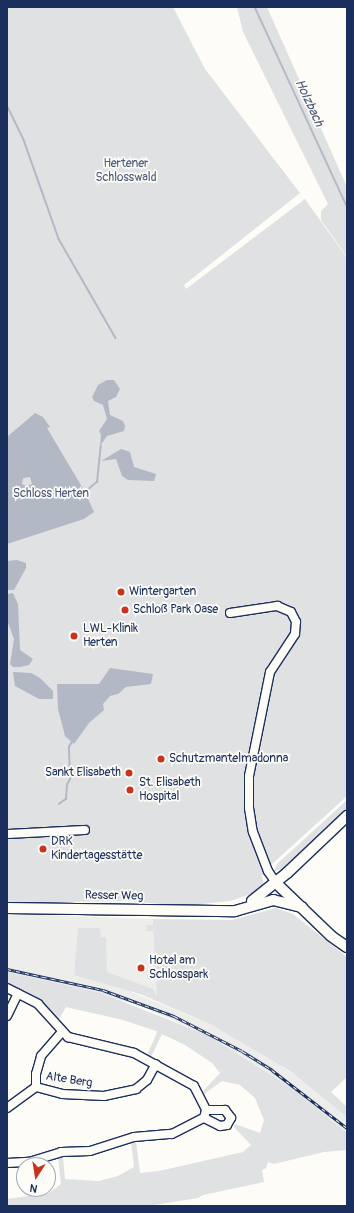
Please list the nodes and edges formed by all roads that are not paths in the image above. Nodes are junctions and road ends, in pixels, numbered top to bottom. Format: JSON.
{"nodes":[{"id":1,"x":230,"y":613,"type":"dead end"},
{"id":2,"x":347,"y":816,"type":"edge"},
{"id":3,"x":85,"y":830,"type":"dead end"},
{"id":4,"x":7,"y":834,"type":"edge"},
{"id":5,"x":276,"y":883,"type":"junction"},
{"id":6,"x":302,"y":907,"type":"junction"},
{"id":7,"x":7,"y":908,"type":"edge"},
{"id":8,"x":221,"y":910,"type":"junction"},
{"id":9,"x":347,"y":947,"type":"edge"},
{"id":10,"x":7,"y":988,"type":"edge"},
{"id":11,"x":18,"y":993,"type":"junction"},
{"id":12,"x":7,"y":1016,"type":"edge"},
{"id":13,"x":61,"y":1033,"type":"junction"},
{"id":14,"x":156,"y":1064,"type":"junction"},
{"id":15,"x":36,"y":1087,"type":"junction"},
{"id":16,"x":7,"y":1108,"type":"edge"},
{"id":17,"x":7,"y":1163,"type":"edge"}],
"edges":[{"from":1,"to":5,"type":"street"},
{"from":2,"to":5,"type":"main road","name":"Resser Weg"},
{"from":3,"to":4,"type":"street"},
{"from":5,"to":6,"type":"main road"},
{"from":5,"to":8,"type":"main road","name":"Resser Weg"},
{"from":6,"to":8,"type":"main road","name":"Resser Weg"},
{"from":6,"to":9,"type":"main road"},
{"from":7,"to":8,"type":"main road","name":"Resser Weg"},
{"from":10,"to":11,"type":"street"},
{"from":11,"to":12,"type":"street"},
{"from":11,"to":13,"type":"street"},
{"from":13,"to":14,"type":"street"},
{"from":13,"to":15,"type":"street"},
{"from":14,"to":15,"type":"street","name":"Alte Berg"},
{"from":14,"to":17,"type":"street"},
{"from":15,"to":16,"type":"street"}]}
